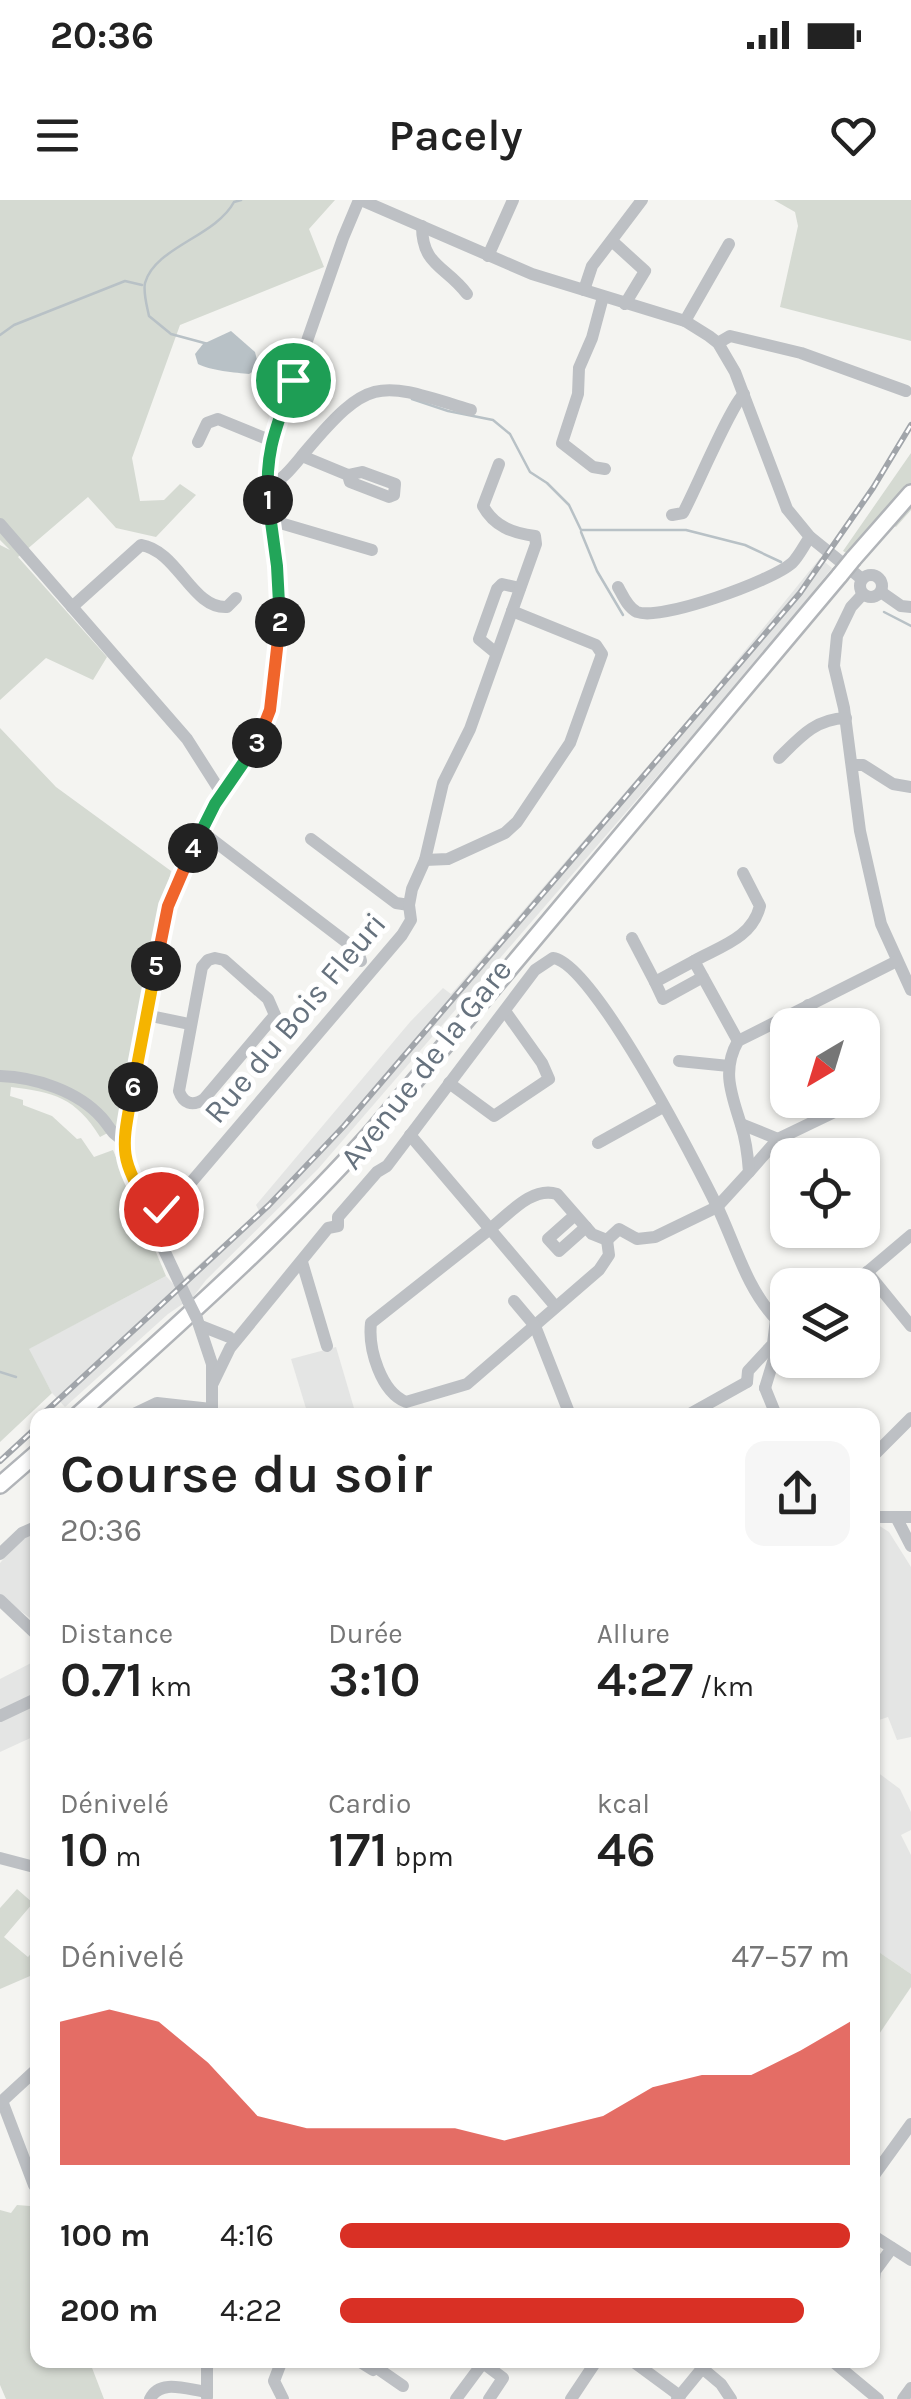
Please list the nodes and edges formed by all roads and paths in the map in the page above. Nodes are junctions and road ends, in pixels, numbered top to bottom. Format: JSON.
{"nodes":[{"id":1,"x":360,"y":200,"type":"edge"},
{"id":2,"x":513,"y":200,"type":"edge"},
{"id":3,"x":642,"y":200,"type":"edge"},
{"id":4,"x":422,"y":226,"type":"junction"},
{"id":5,"x":612,"y":240,"type":"junction"},
{"id":6,"x":730,"y":244,"type":"dead end"},
{"id":7,"x":488,"y":256,"type":"junction"},
{"id":8,"x":584,"y":290,"type":"junction"},
{"id":9,"x":467,"y":294,"type":"dead end"},
{"id":10,"x":602,"y":297,"type":"junction"},
{"id":11,"x":624,"y":304,"type":"junction"},
{"id":12,"x":685,"y":321,"type":"junction"},
{"id":13,"x":718,"y":343,"type":"junction"},
{"id":14,"x":906,"y":390,"type":"dead end"},
{"id":15,"x":744,"y":394,"type":"junction"},
{"id":16,"x":471,"y":410,"type":"dead end"},
{"id":17,"x":272,"y":440,"type":"junction"},
{"id":18,"x":198,"y":442,"type":"dead end"},
{"id":19,"x":302,"y":456,"type":"junction"},
{"id":20,"x":499,"y":464,"type":"dead end"},
{"id":21,"x":605,"y":469,"type":"dead end"},
{"id":22,"x":348,"y":475,"type":"dead end"},
{"id":23,"x":267,"y":487,"type":"junction"},
{"id":24,"x":911,"y":493,"type":"edge"},
{"id":25,"x":672,"y":516,"type":"dead end"},
{"id":26,"x":270,"y":520,"type":"junction"},
{"id":27,"x":0,"y":524,"type":"edge"},
{"id":28,"x":810,"y":537,"type":"junction"},
{"id":29,"x":372,"y":550,"type":"dead end"},
{"id":30,"x":862,"y":586,"type":"junction"},
{"id":31,"x":520,"y":588,"type":"junction"},
{"id":32,"x":618,"y":588,"type":"dead end"},
{"id":33,"x":881,"y":592,"type":"junction"},
{"id":34,"x":236,"y":598,"type":"dead end"},
{"id":35,"x":911,"y":606,"type":"edge"},
{"id":36,"x":72,"y":607,"type":"junction"},
{"id":37,"x":512,"y":611,"type":"junction"},
{"id":38,"x":496,"y":652,"type":"junction"},
{"id":39,"x":846,"y":718,"type":"junction"},
{"id":40,"x":779,"y":758,"type":"dead end"},
{"id":41,"x":852,"y":765,"type":"junction"},
{"id":42,"x":911,"y":787,"type":"edge"},
{"id":43,"x":222,"y":794,"type":"junction"},
{"id":44,"x":201,"y":831,"type":"junction"},
{"id":45,"x":311,"y":839,"type":"dead end"},
{"id":46,"x":424,"y":860,"type":"junction"},
{"id":47,"x":743,"y":873,"type":"dead end"},
{"id":48,"x":409,"y":906,"type":"junction"},
{"id":49,"x":632,"y":938,"type":"dead end"},
{"id":50,"x":897,"y":960,"type":"junction"},
{"id":51,"x":694,"y":961,"type":"junction"},
{"id":52,"x":362,"y":962,"type":"dead end"},
{"id":53,"x":702,"y":977,"type":"junction"},
{"id":54,"x":655,"y":982,"type":"junction"},
{"id":55,"x":911,"y":989,"type":"edge"},
{"id":56,"x":808,"y":1005,"type":"junction"},
{"id":57,"x":810,"y":1008,"type":"edge"},
{"id":58,"x":504,"y":1011,"type":"junction"},
{"id":59,"x":146,"y":1015,"type":"junction"},
{"id":60,"x":189,"y":1024,"type":"junction"},
{"id":61,"x":738,"y":1041,"type":"junction"},
{"id":62,"x":679,"y":1061,"type":"dead end"},
{"id":63,"x":729,"y":1066,"type":"junction"},
{"id":64,"x":0,"y":1076,"type":"edge"},
{"id":65,"x":448,"y":1084,"type":"junction"},
{"id":66,"x":663,"y":1108,"type":"junction"},
{"id":67,"x":823,"y":1118,"type":"edge"},
{"id":68,"x":741,"y":1124,"type":"junction"},
{"id":69,"x":410,"y":1135,"type":"junction"},
{"id":70,"x":782,"y":1138,"type":"joint"},
{"id":71,"x":124,"y":1140,"type":"junction"},
{"id":72,"x":598,"y":1143,"type":"dead end"},
{"id":73,"x":770,"y":1150,"type":"edge"},
{"id":74,"x":749,"y":1172,"type":"junction"},
{"id":75,"x":718,"y":1206,"type":"junction"},
{"id":76,"x":575,"y":1215,"type":"junction"},
{"id":77,"x":159,"y":1216,"type":"junction"},
{"id":78,"x":586,"y":1228,"type":"junction"},
{"id":79,"x":490,"y":1229,"type":"junction"},
{"id":80,"x":911,"y":1235,"type":"edge"},
{"id":81,"x":607,"y":1240,"type":"junction"},
{"id":82,"x":302,"y":1262,"type":"junction"},
{"id":83,"x":872,"y":1268,"type":"edge"},
{"id":84,"x":880,"y":1288,"type":"edge"},
{"id":85,"x":514,"y":1301,"type":"dead end"},
{"id":86,"x":770,"y":1305,"type":"edge"},
{"id":87,"x":556,"y":1306,"type":"junction"},
{"id":88,"x":535,"y":1326,"type":"junction"},
{"id":89,"x":911,"y":1326,"type":"edge"},
{"id":90,"x":210,"y":1342,"type":"junction"},
{"id":91,"x":229,"y":1346,"type":"junction"},
{"id":92,"x":327,"y":1346,"type":"dead end"},
{"id":93,"x":770,"y":1351,"type":"edge"},
{"id":94,"x":770,"y":1378,"type":"edge"},
{"id":95,"x":747,"y":1382,"type":"junction"},
{"id":96,"x":213,"y":1384,"type":"junction"},
{"id":97,"x":765,"y":1388,"type":"junction"},
{"id":98,"x":86,"y":1408,"type":"edge"},
{"id":99,"x":147,"y":1408,"type":"edge"},
{"id":100,"x":188,"y":1408,"type":"edge"},
{"id":101,"x":212,"y":1408,"type":"edge"},
{"id":102,"x":567,"y":1408,"type":"edge"},
{"id":103,"x":701,"y":1408,"type":"edge"},
{"id":104,"x":773,"y":1408,"type":"edge"},
{"id":105,"x":911,"y":1418,"type":"edge"},
{"id":106,"x":880,"y":1449,"type":"edge"},
{"id":107,"x":30,"y":1459,"type":"edge"},
{"id":108,"x":0,"y":1486,"type":"edge"},
{"id":109,"x":880,"y":1517,"type":"edge"},
{"id":110,"x":896,"y":1517,"type":"junction"},
{"id":111,"x":911,"y":1517,"type":"edge"},
{"id":112,"x":30,"y":1530,"type":"edge"},
{"id":113,"x":911,"y":1546,"type":"edge"},
{"id":114,"x":0,"y":1554,"type":"edge"},
{"id":115,"x":0,"y":1600,"type":"edge"},
{"id":116,"x":30,"y":1628,"type":"edge"},
{"id":117,"x":30,"y":1702,"type":"edge"},
{"id":118,"x":0,"y":1716,"type":"edge"},
{"id":119,"x":0,"y":1858,"type":"edge"},
{"id":120,"x":30,"y":1866,"type":"edge"},
{"id":121,"x":30,"y":2075,"type":"edge"},
{"id":122,"x":1,"y":2102,"type":"edge"},
{"id":123,"x":911,"y":2124,"type":"edge"},
{"id":124,"x":880,"y":2167,"type":"edge"},
{"id":125,"x":30,"y":2175,"type":"edge"},
{"id":126,"x":880,"y":2240,"type":"edge"},
{"id":127,"x":892,"y":2248,"type":"junction"},
{"id":128,"x":911,"y":2260,"type":"edge"},
{"id":129,"x":880,"y":2264,"type":"edge"},
{"id":130,"x":207,"y":2368,"type":"edge"},
{"id":131,"x":279,"y":2368,"type":"edge"},
{"id":132,"x":385,"y":2368,"type":"edge"},
{"id":133,"x":479,"y":2368,"type":"edge"},
{"id":134,"x":492,"y":2368,"type":"edge"},
{"id":135,"x":592,"y":2368,"type":"edge"},
{"id":136,"x":640,"y":2368,"type":"edge"},
{"id":137,"x":703,"y":2368,"type":"edge"},
{"id":138,"x":709,"y":2368,"type":"edge"},
{"id":139,"x":841,"y":2368,"type":"edge"},
{"id":140,"x":403,"y":2386,"type":"dead end"},
{"id":141,"x":911,"y":2388,"type":"edge"},
{"id":142,"x":207,"y":2396,"type":"edge"},
{"id":143,"x":678,"y":2398,"type":"edge"},
{"id":144,"x":150,"y":2399,"type":"edge"},
{"id":145,"x":283,"y":2399,"type":"edge"},
{"id":146,"x":456,"y":2399,"type":"edge"},
{"id":147,"x":489,"y":2399,"type":"edge"},
{"id":148,"x":571,"y":2399,"type":"edge"},
{"id":149,"x":731,"y":2399,"type":"edge"},
{"id":150,"x":878,"y":2399,"type":"edge"},
{"id":151,"x":903,"y":2399,"type":"edge"}],
"edges":[{"from":1,"to":4,"type":"street"},
{"from":1,"to":17,"type":"street"},
{"from":2,"to":7,"type":"street"},
{"from":3,"to":5,"type":"street"},
{"from":4,"to":7,"type":"street"},
{"from":4,"to":9,"type":"street"},
{"from":5,"to":8,"type":"street"},
{"from":5,"to":11,"type":"street"},
{"from":6,"to":12,"type":"street"},
{"from":7,"to":8,"type":"street"},
{"from":8,"to":10,"type":"street"},
{"from":10,"to":11,"type":"street"},
{"from":10,"to":21,"type":"street"},
{"from":11,"to":12,"type":"street"},
{"from":12,"to":13,"type":"street"},
{"from":13,"to":14,"type":"street"},
{"from":13,"to":15,"type":"street"},
{"from":15,"to":25,"type":"street"},
{"from":15,"to":28,"type":"street"},
{"from":16,"to":19,"type":"street"},
{"from":17,"to":18,"type":"street"},
{"from":17,"to":23,"type":"street"},
{"from":19,"to":22,"type":"street"},
{"from":19,"to":23,"type":"street"},
{"from":20,"to":31,"type":"street","name":"Rue du Bois Fleuri"},
{"from":23,"to":26,"type":"street"},
{"from":24,"to":98,"type":"main road","bridge":true},
{"from":26,"to":29,"type":"street"},
{"from":26,"to":43,"type":"street"},
{"from":27,"to":36,"type":"street"},
{"from":28,"to":30,"type":"street"},
{"from":28,"to":32,"type":"street"},
{"from":30,"to":33,"type":"street"},
{"from":30,"to":33,"type":"street"},
{"from":30,"to":39,"type":"street"},
{"from":31,"to":37,"type":"street","name":"Rue du Bois Fleuri"},
{"from":31,"to":38,"type":"street"},
{"from":33,"to":35,"type":"street"},
{"from":34,"to":36,"type":"street"},
{"from":36,"to":43,"type":"street"},
{"from":37,"to":38,"type":"street","name":"Rue du Bois Fleuri"},
{"from":37,"to":46,"type":"street"},
{"from":38,"to":46,"type":"street","name":"Rue du Bois Fleuri"},
{"from":39,"to":40,"type":"street"},
{"from":39,"to":41,"type":"street"},
{"from":41,"to":42,"type":"street"},
{"from":41,"to":50,"type":"street"},
{"from":43,"to":44,"type":"street"},
{"from":44,"to":52,"type":"street"},
{"from":44,"to":59,"type":"street"},
{"from":45,"to":48,"type":"street"},
{"from":46,"to":48,"type":"street","name":"Rue du Bois Fleuri"},
{"from":47,"to":51,"type":"street"},
{"from":48,"to":77,"type":"street","name":"Rue du Bois Fleuri"},
{"from":49,"to":54,"type":"street"},
{"from":50,"to":55,"type":"street"},
{"from":50,"to":56,"type":"street"},
{"from":51,"to":53,"type":"street"},
{"from":51,"to":54,"type":"street"},
{"from":53,"to":54,"type":"street"},
{"from":53,"to":61,"type":"street"},
{"from":56,"to":57,"type":"street"},
{"from":56,"to":61,"type":"street"},
{"from":58,"to":65,"type":"street","name":"Avenue de la Gare"},
{"from":58,"to":65,"type":"street"},
{"from":58,"to":66,"type":"street","name":"Avenue de la Gare"},
{"from":59,"to":60,"type":"street"},
{"from":59,"to":71,"type":"street"},
{"from":60,"to":60,"type":"street"},
{"from":61,"to":63,"type":"street"},
{"from":62,"to":63,"type":"street"},
{"from":63,"to":68,"type":"street"},
{"from":64,"to":71,"type":"street"},
{"from":65,"to":69,"type":"street","name":"Avenue de la Gare"},
{"from":66,"to":72,"type":"street"},
{"from":66,"to":75,"type":"street"},
{"from":67,"to":70,"type":"street"},
{"from":68,"to":70,"type":"street"},
{"from":68,"to":74,"type":"street"},
{"from":69,"to":79,"type":"street"},
{"from":69,"to":82,"type":"street","name":"Avenue de la Gare"},
{"from":71,"to":77,"type":"street"},
{"from":73,"to":74,"type":"street"},
{"from":74,"to":75,"type":"street"},
{"from":75,"to":81,"type":"street"},
{"from":75,"to":86,"type":"street"},
{"from":76,"to":78,"type":"street"},
{"from":76,"to":78,"type":"street"},
{"from":76,"to":79,"type":"street"},
{"from":77,"to":90,"type":"street","bridge":true},
{"from":78,"to":81,"type":"street"},
{"from":79,"to":87,"type":"street"},
{"from":79,"to":88,"type":"street"},
{"from":80,"to":83,"type":"street"},
{"from":81,"to":87,"type":"street"},
{"from":82,"to":91,"type":"street","name":"Avenue de la Gare"},
{"from":82,"to":92,"type":"street"},
{"from":84,"to":89,"type":"street"},
{"from":85,"to":88,"type":"street"},
{"from":87,"to":88,"type":"street"},
{"from":88,"to":102,"type":"street"},
{"from":90,"to":91,"type":"street"},
{"from":90,"to":91,"type":"street"},
{"from":90,"to":96,"type":"street"},
{"from":91,"to":96,"type":"street"},
{"from":93,"to":95,"type":"street"},
{"from":94,"to":97,"type":"street"},
{"from":95,"to":97,"type":"street"},
{"from":95,"to":103,"type":"street"},
{"from":96,"to":101,"type":"street"},
{"from":97,"to":104,"type":"street"},
{"from":99,"to":100,"type":"street"},
{"from":105,"to":106,"type":"street"},
{"from":107,"to":108,"type":"main road"},
{"from":109,"to":110,"type":"street"},
{"from":110,"to":111,"type":"street"},
{"from":110,"to":113,"type":"street"},
{"from":112,"to":114,"type":"street"},
{"from":115,"to":116,"type":"street"},
{"from":117,"to":118,"type":"street"},
{"from":119,"to":120,"type":"street"},
{"from":121,"to":122,"type":"street"},
{"from":122,"to":125,"type":"street"},
{"from":123,"to":124,"type":"street"},
{"from":126,"to":127,"type":"street"},
{"from":127,"to":128,"type":"street"},
{"from":127,"to":129,"type":"street"},
{"from":130,"to":142,"type":"street"},
{"from":131,"to":145,"type":"street"},
{"from":132,"to":140,"type":"street"},
{"from":133,"to":146,"type":"street"},
{"from":134,"to":147,"type":"street"},
{"from":135,"to":148,"type":"street"},
{"from":136,"to":143,"type":"street"},
{"from":137,"to":143,"type":"street"},
{"from":138,"to":149,"type":"street"},
{"from":139,"to":150,"type":"street"},
{"from":141,"to":151,"type":"street"},
{"from":142,"to":144,"type":"street"}]}
